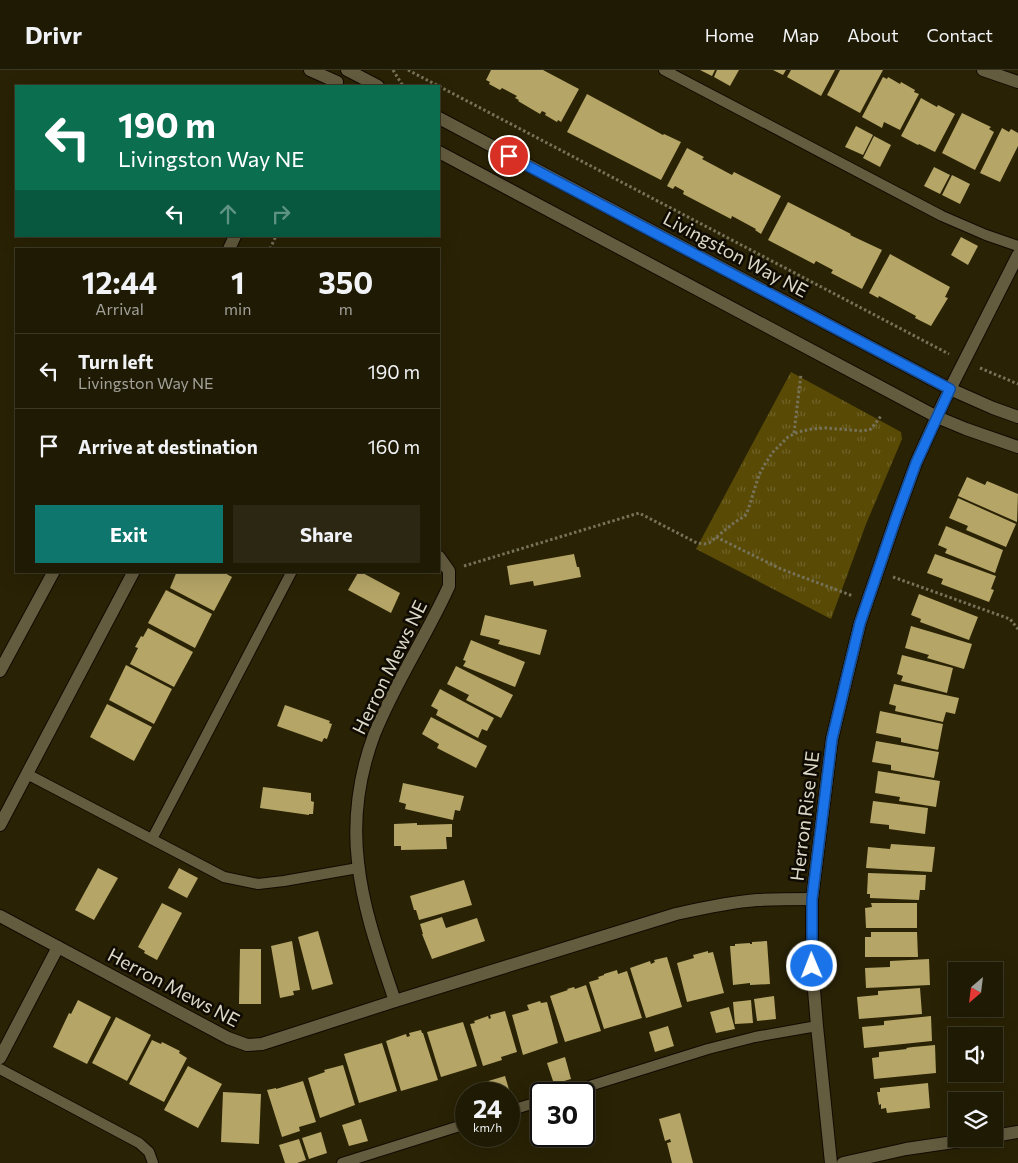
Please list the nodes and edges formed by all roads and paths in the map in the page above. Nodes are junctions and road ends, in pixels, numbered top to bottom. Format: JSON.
{"nodes":[{"id":1,"x":310,"y":70,"type":"edge"},
{"id":2,"x":345,"y":70,"type":"edge"},
{"id":3,"x":393,"y":70,"type":"edge"},
{"id":4,"x":408,"y":70,"type":"edge"},
{"id":5,"x":664,"y":70,"type":"edge"},
{"id":6,"x":983,"y":70,"type":"edge"},
{"id":7,"x":1018,"y":82,"type":"edge"},
{"id":8,"x":336,"y":84,"type":"edge"},
{"id":9,"x":376,"y":85,"type":"edge"},
{"id":10,"x":402,"y":85,"type":"edge"},
{"id":11,"x":436,"y":85,"type":"edge"},
{"id":12,"x":440,"y":87,"type":"edge"},
{"id":13,"x":440,"y":119,"type":"edge"},
{"id":14,"x":440,"y":153,"type":"edge"},
{"id":15,"x":1018,"y":246,"type":"edge"},
{"id":16,"x":1018,"y":254,"type":"edge"},
{"id":17,"x":964,"y":361,"type":"junction"},
{"id":18,"x":801,"y":374,"type":"dead end"},
{"id":19,"x":1018,"y":384,"type":"edge"},
{"id":20,"x":950,"y":389,"type":"junction"},
{"id":21,"x":881,"y":416,"type":"dead end"},
{"id":22,"x":937,"y":417,"type":"junction"},
{"id":23,"x":1018,"y":417,"type":"edge"},
{"id":24,"x":794,"y":434,"type":"junction"},
{"id":25,"x":1018,"y":447,"type":"edge"},
{"id":26,"x":716,"y":537,"type":"junction"},
{"id":27,"x":440,"y":558,"type":"edge"},
{"id":28,"x":449,"y":571,"type":"junction"},
{"id":29,"x":877,"y":571,"type":"junction"},
{"id":30,"x":53,"y":573,"type":"edge"},
{"id":31,"x":133,"y":573,"type":"edge"},
{"id":32,"x":291,"y":573,"type":"edge"},
{"id":33,"x":867,"y":601,"type":"junction"},
{"id":34,"x":1018,"y":628,"type":"edge"},
{"id":35,"x":0,"y":671,"type":"edge"},
{"id":36,"x":27,"y":774,"type":"junction"},
{"id":37,"x":0,"y":826,"type":"edge"},
{"id":38,"x":152,"y":839,"type":"junction"},
{"id":39,"x":358,"y":868,"type":"junction"},
{"id":40,"x":812,"y":899,"type":"junction"},
{"id":41,"x":0,"y":916,"type":"edge"},
{"id":42,"x":58,"y":947,"type":"junction"},
{"id":43,"x":395,"y":1001,"type":"junction"},
{"id":44,"x":817,"y":1026,"type":"junction"},
{"id":45,"x":0,"y":1058,"type":"edge"},
{"id":46,"x":0,"y":1069,"type":"edge"},
{"id":47,"x":595,"y":1084,"type":"edge"},
{"id":48,"x":455,"y":1127,"type":"edge"},
{"id":49,"x":1018,"y":1132,"type":"edge"},
{"id":50,"x":1003,"y":1134,"type":"edge"},
{"id":51,"x":948,"y":1143,"type":"edge"},
{"id":52,"x":153,"y":1163,"type":"edge"},
{"id":53,"x":342,"y":1163,"type":"edge"},
{"id":54,"x":831,"y":1163,"type":"edge"},
{"id":55,"x":843,"y":1163,"type":"edge"}],
"edges":[{"from":1,"to":8,"type":"street"},
{"from":2,"to":8,"type":"street"},
{"from":2,"to":9,"type":"street"},
{"from":3,"to":10,"type":"path"},
{"from":4,"to":11,"type":"path"},
{"from":5,"to":15,"type":"lane"},
{"from":6,"to":7,"type":"street"},
{"from":12,"to":17,"type":"path"},
{"from":13,"to":20,"type":"street","name":"Livingston Way NE"},
{"from":14,"to":22,"type":"street"},
{"from":16,"to":17,"type":"street","name":"Herron Rise NE"},
{"from":17,"to":19,"type":"path"},
{"from":17,"to":20,"type":"street","name":"Herron Rise NE"},
{"from":18,"to":24,"type":"path"},
{"from":20,"to":22,"type":"street","name":"Herron Rise NE"},
{"from":20,"to":23,"type":"street","name":"Livingston Way NE"},
{"from":21,"to":24,"type":"path"},
{"from":22,"to":25,"type":"street"},
{"from":22,"to":29,"type":"street","name":"Herron Rise NE"},
{"from":24,"to":26,"type":"path"},
{"from":26,"to":28,"type":"path"},
{"from":26,"to":33,"type":"path"},
{"from":27,"to":28,"type":"street"},
{"from":28,"to":39,"type":"street","name":"Herron Mews NE"},
{"from":29,"to":33,"type":"street","name":"Herron Rise NE"},
{"from":29,"to":34,"type":"path"},
{"from":30,"to":35,"type":"street"},
{"from":31,"to":36,"type":"street"},
{"from":32,"to":38,"type":"lane"},
{"from":33,"to":40,"type":"street","name":"Herron Rise NE"},
{"from":36,"to":37,"type":"street"},
{"from":36,"to":38,"type":"lane"},
{"from":38,"to":39,"type":"lane"},
{"from":39,"to":43,"type":"street","name":"Herron Mews NE"},
{"from":40,"to":43,"type":"street","name":"Herron Mews NE"},
{"from":40,"to":44,"type":"street","name":"Herron Rise NE"},
{"from":41,"to":42,"type":"street","name":"Herron Mews NE"},
{"from":42,"to":43,"type":"street","name":"Herron Mews NE"},
{"from":42,"to":45,"type":"street"},
{"from":44,"to":47,"type":"lane"},
{"from":44,"to":54,"type":"street","name":"Herron Rise NE"},
{"from":46,"to":52,"type":"lane"},
{"from":48,"to":53,"type":"lane"},
{"from":49,"to":50,"type":"street"},
{"from":51,"to":55,"type":"street"}]}
